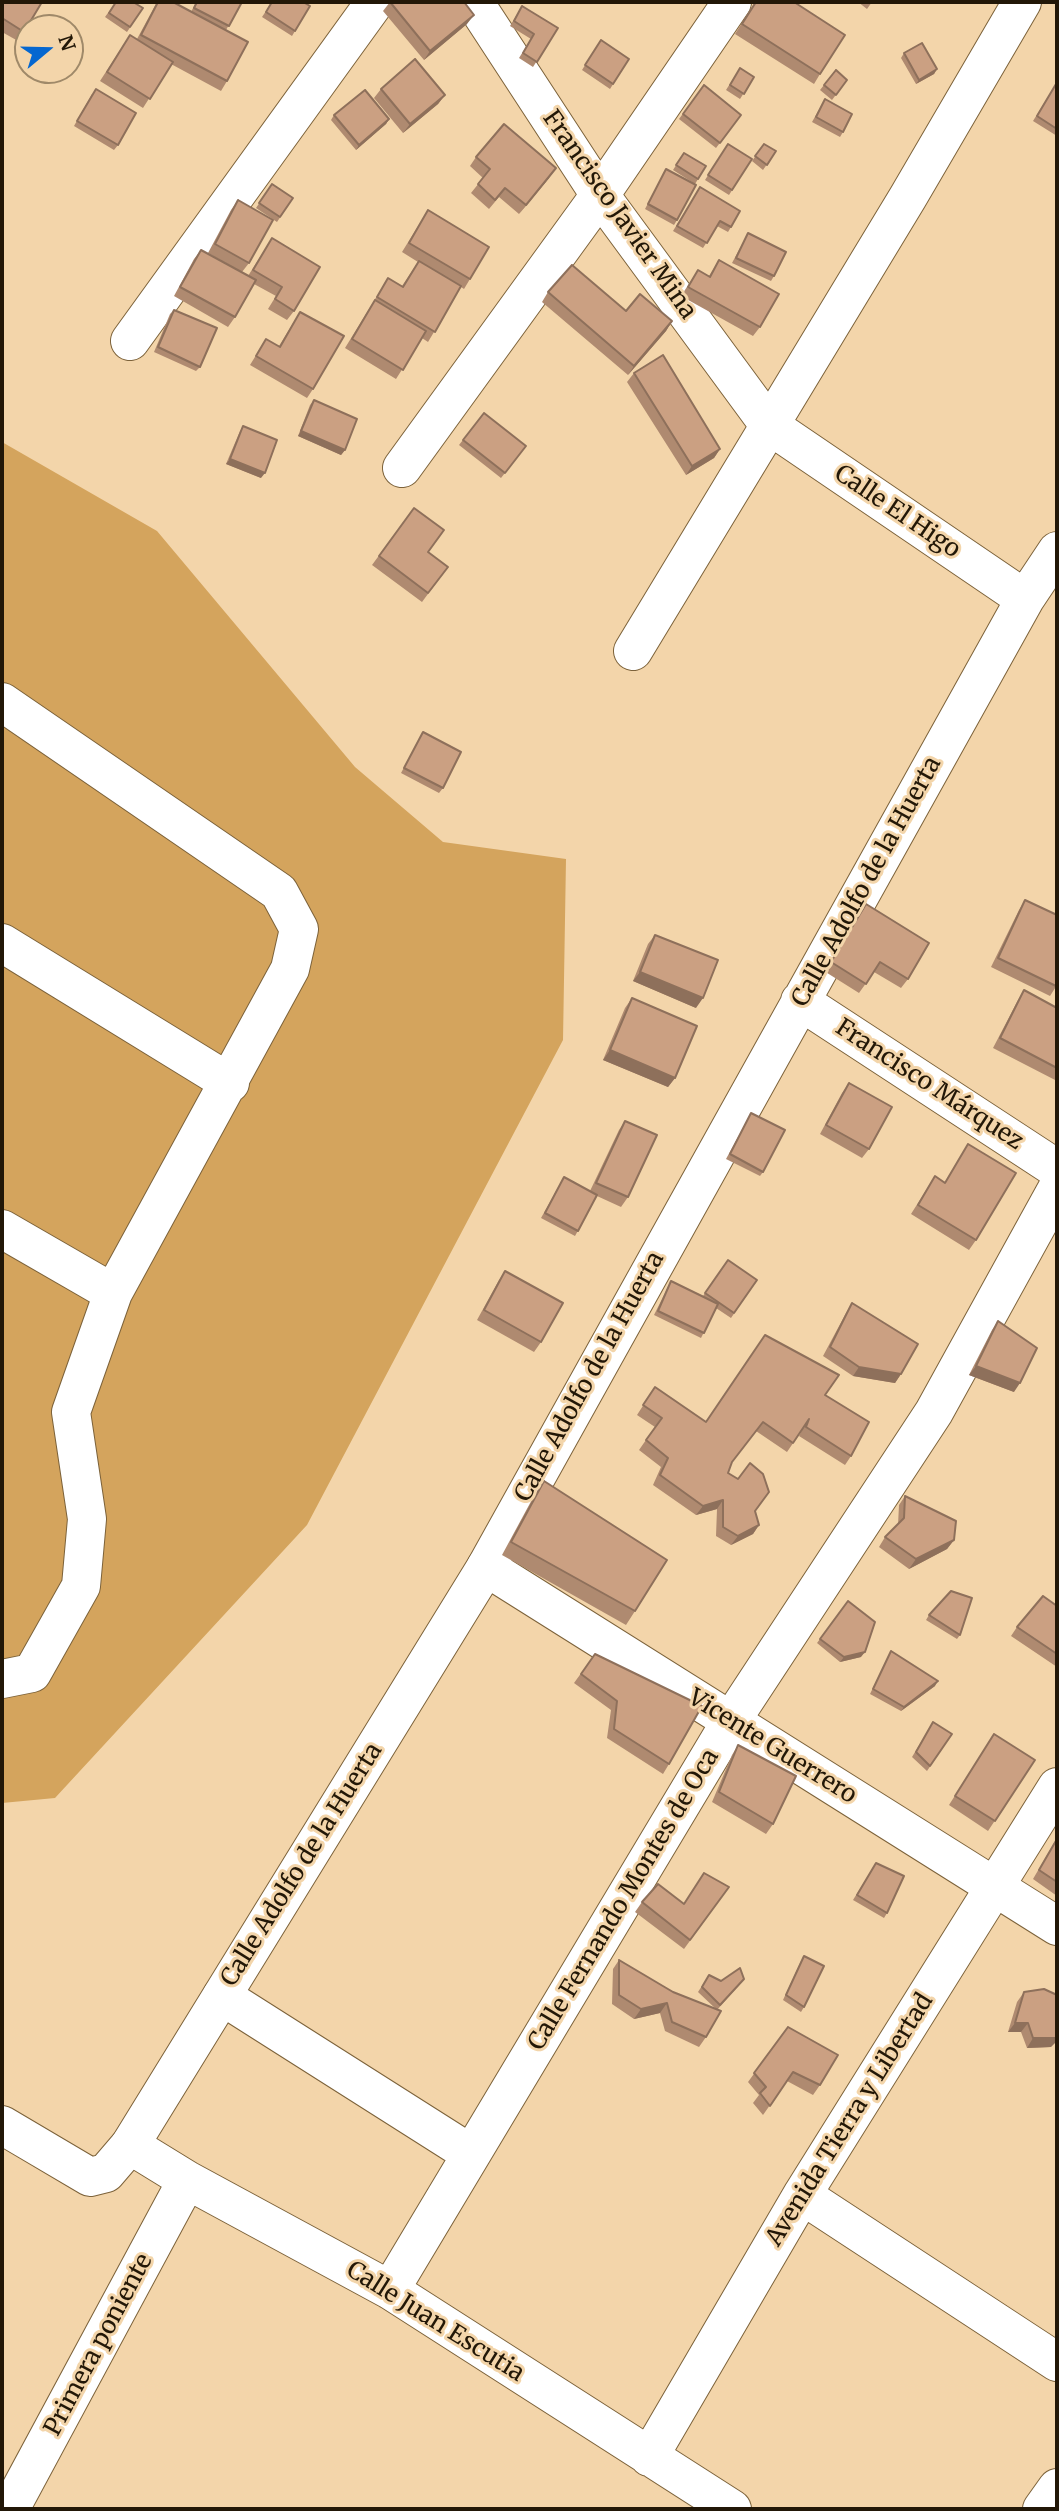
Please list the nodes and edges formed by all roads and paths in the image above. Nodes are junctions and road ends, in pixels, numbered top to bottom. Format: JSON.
{"nodes":[{"id":1,"x":375,"y":2,"type":"edge"},
{"id":2,"x":474,"y":2,"type":"edge"},
{"id":3,"x":732,"y":2,"type":"edge"},
{"id":4,"x":1022,"y":2,"type":"edge"},
{"id":5,"x":600,"y":195,"type":"junction"},
{"id":6,"x":130,"y":341,"type":"dead end"},
{"id":7,"x":769,"y":425,"type":"junction"},
{"id":8,"x":402,"y":468,"type":"dead end"},
{"id":9,"x":1057,"y":551,"type":"edge"},
{"id":10,"x":1026,"y":599,"type":"junction"},
{"id":11,"x":633,"y":651,"type":"dead end"},
{"id":12,"x":2,"y":702,"type":"edge"},
{"id":13,"x":2,"y":943,"type":"edge"},
{"id":14,"x":800,"y":1001,"type":"junction"},
{"id":15,"x":230,"y":1083,"type":"junction"},
{"id":16,"x":1057,"y":1169,"type":"edge"},
{"id":17,"x":1057,"y":1189,"type":"edge"},
{"id":18,"x":2,"y":1229,"type":"edge"},
{"id":19,"x":113,"y":1293,"type":"junction"},
{"id":20,"x":486,"y":1567,"type":"junction"},
{"id":21,"x":2,"y":1679,"type":"edge"},
{"id":22,"x":731,"y":1721,"type":"junction"},
{"id":23,"x":1057,"y":1787,"type":"edge"},
{"id":24,"x":995,"y":1887,"type":"junction"},
{"id":25,"x":1057,"y":1926,"type":"edge"},
{"id":26,"x":222,"y":1996,"type":"junction"},
{"id":27,"x":2,"y":2124,"type":"edge"},
{"id":28,"x":130,"y":2145,"type":"junction"},
{"id":29,"x":471,"y":2154,"type":"junction"},
{"id":30,"x":187,"y":2180,"type":"junction"},
{"id":31,"x":802,"y":2195,"type":"junction"},
{"id":32,"x":390,"y":2290,"type":"junction"},
{"id":33,"x":1057,"y":2362,"type":"edge"},
{"id":34,"x":649,"y":2457,"type":"junction"},
{"id":35,"x":1057,"y":2488,"type":"edge"},
{"id":36,"x":10,"y":2509,"type":"edge"},
{"id":37,"x":732,"y":2509,"type":"edge"},
{"id":38,"x":1042,"y":2509,"type":"edge"}],
"edges":[{"from":1,"to":6,"type":"street"},
{"from":2,"to":5,"type":"street","name":"Francisco Javier Mina"},
{"from":3,"to":5,"type":"street"},
{"from":4,"to":7,"type":"street"},
{"from":5,"to":7,"type":"street","name":"Francisco Javier Mina"},
{"from":5,"to":8,"type":"street"},
{"from":7,"to":10,"type":"street","name":"Calle El Higo"},
{"from":7,"to":11,"type":"street"},
{"from":9,"to":10,"type":"street","name":"Calle Adolfo de la Huerta"},
{"from":10,"to":14,"type":"street","name":"Calle Adolfo de la Huerta"},
{"from":12,"to":15,"type":"street"},
{"from":13,"to":15,"type":"street"},
{"from":14,"to":16,"type":"street","name":"Francisco Márquez"},
{"from":14,"to":20,"type":"street","name":"Calle Adolfo de la Huerta"},
{"from":15,"to":19,"type":"street"},
{"from":17,"to":22,"type":"street","name":"Calle Fernando Montes de Oca"},
{"from":18,"to":19,"type":"street"},
{"from":19,"to":21,"type":"street"},
{"from":20,"to":22,"type":"street","name":"Vicente Guerrero"},
{"from":20,"to":26,"type":"street","name":"Calle Adolfo de la Huerta"},
{"from":22,"to":24,"type":"street","name":"Vicente Guerrero"},
{"from":22,"to":29,"type":"street","name":"Calle Fernando Montes de Oca"},
{"from":23,"to":24,"type":"street","name":"Avenida Tierra y Libertad"},
{"from":24,"to":25,"type":"street","name":"Vicente Guerrero"},
{"from":24,"to":31,"type":"street","name":"Avenida Tierra y Libertad"},
{"from":26,"to":28,"type":"street","name":"Calle Adolfo de la Huerta"},
{"from":26,"to":29,"type":"street"},
{"from":27,"to":28,"type":"street","name":"Calle Adolfo de la Huerta"},
{"from":28,"to":30,"type":"street","name":"Calle Juan Escutia"},
{"from":29,"to":32,"type":"street","name":"Calle Fernando Montes de Oca"},
{"from":30,"to":32,"type":"street","name":"Calle Juan Escutia"},
{"from":30,"to":36,"type":"street","name":"Primera poniente"},
{"from":31,"to":33,"type":"street"},
{"from":31,"to":34,"type":"street","name":"Avenida Tierra y Libertad"},
{"from":32,"to":34,"type":"street","name":"Calle Juan Escutia"},
{"from":34,"to":37,"type":"street","name":"Calle Juan Escutia"},
{"from":35,"to":38,"type":"street"}]}
